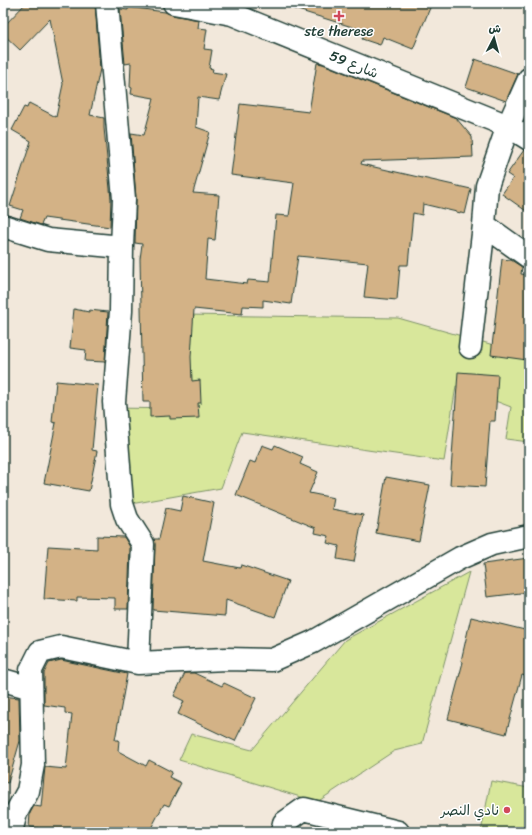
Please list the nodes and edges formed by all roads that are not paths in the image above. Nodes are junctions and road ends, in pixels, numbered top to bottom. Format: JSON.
{"nodes":[{"id":1,"x":107,"y":3,"type":"edge"},
{"id":2,"x":174,"y":3,"type":"edge"},
{"id":3,"x":529,"y":79,"type":"edge"},
{"id":4,"x":508,"y":126,"type":"junction"},
{"id":5,"x":529,"y":139,"type":"edge"},
{"id":6,"x":484,"y":225,"type":"junction"},
{"id":7,"x":3,"y":226,"type":"edge"},
{"id":8,"x":122,"y":247,"type":"junction"},
{"id":9,"x":529,"y":257,"type":"edge"},
{"id":10,"x":470,"y":347,"type":"dead end"},
{"id":11,"x":529,"y":536,"type":"edge"},
{"id":12,"x":138,"y":663,"type":"junction"},
{"id":13,"x":3,"y":680,"type":"edge"},
{"id":14,"x":31,"y":688,"type":"junction"},
{"id":15,"x":11,"y":832,"type":"edge"},
{"id":16,"x":282,"y":832,"type":"edge"},
{"id":17,"x":398,"y":832,"type":"edge"}],
"edges":[{"from":1,"to":8,"type":"street"},
{"from":2,"to":4,"type":"street","name":"شارع 59"},
{"from":3,"to":4,"type":"street"},
{"from":4,"to":5,"type":"street","name":"شارع 59"},
{"from":4,"to":6,"type":"street"},
{"from":6,"to":9,"type":"street"},
{"from":6,"to":10,"type":"street"},
{"from":7,"to":8,"type":"street"},
{"from":8,"to":12,"type":"street"},
{"from":11,"to":12,"type":"street"},
{"from":12,"to":14,"type":"street"},
{"from":13,"to":14,"type":"street"},
{"from":14,"to":15,"type":"street"},
{"from":16,"to":17,"type":"street"}]}
